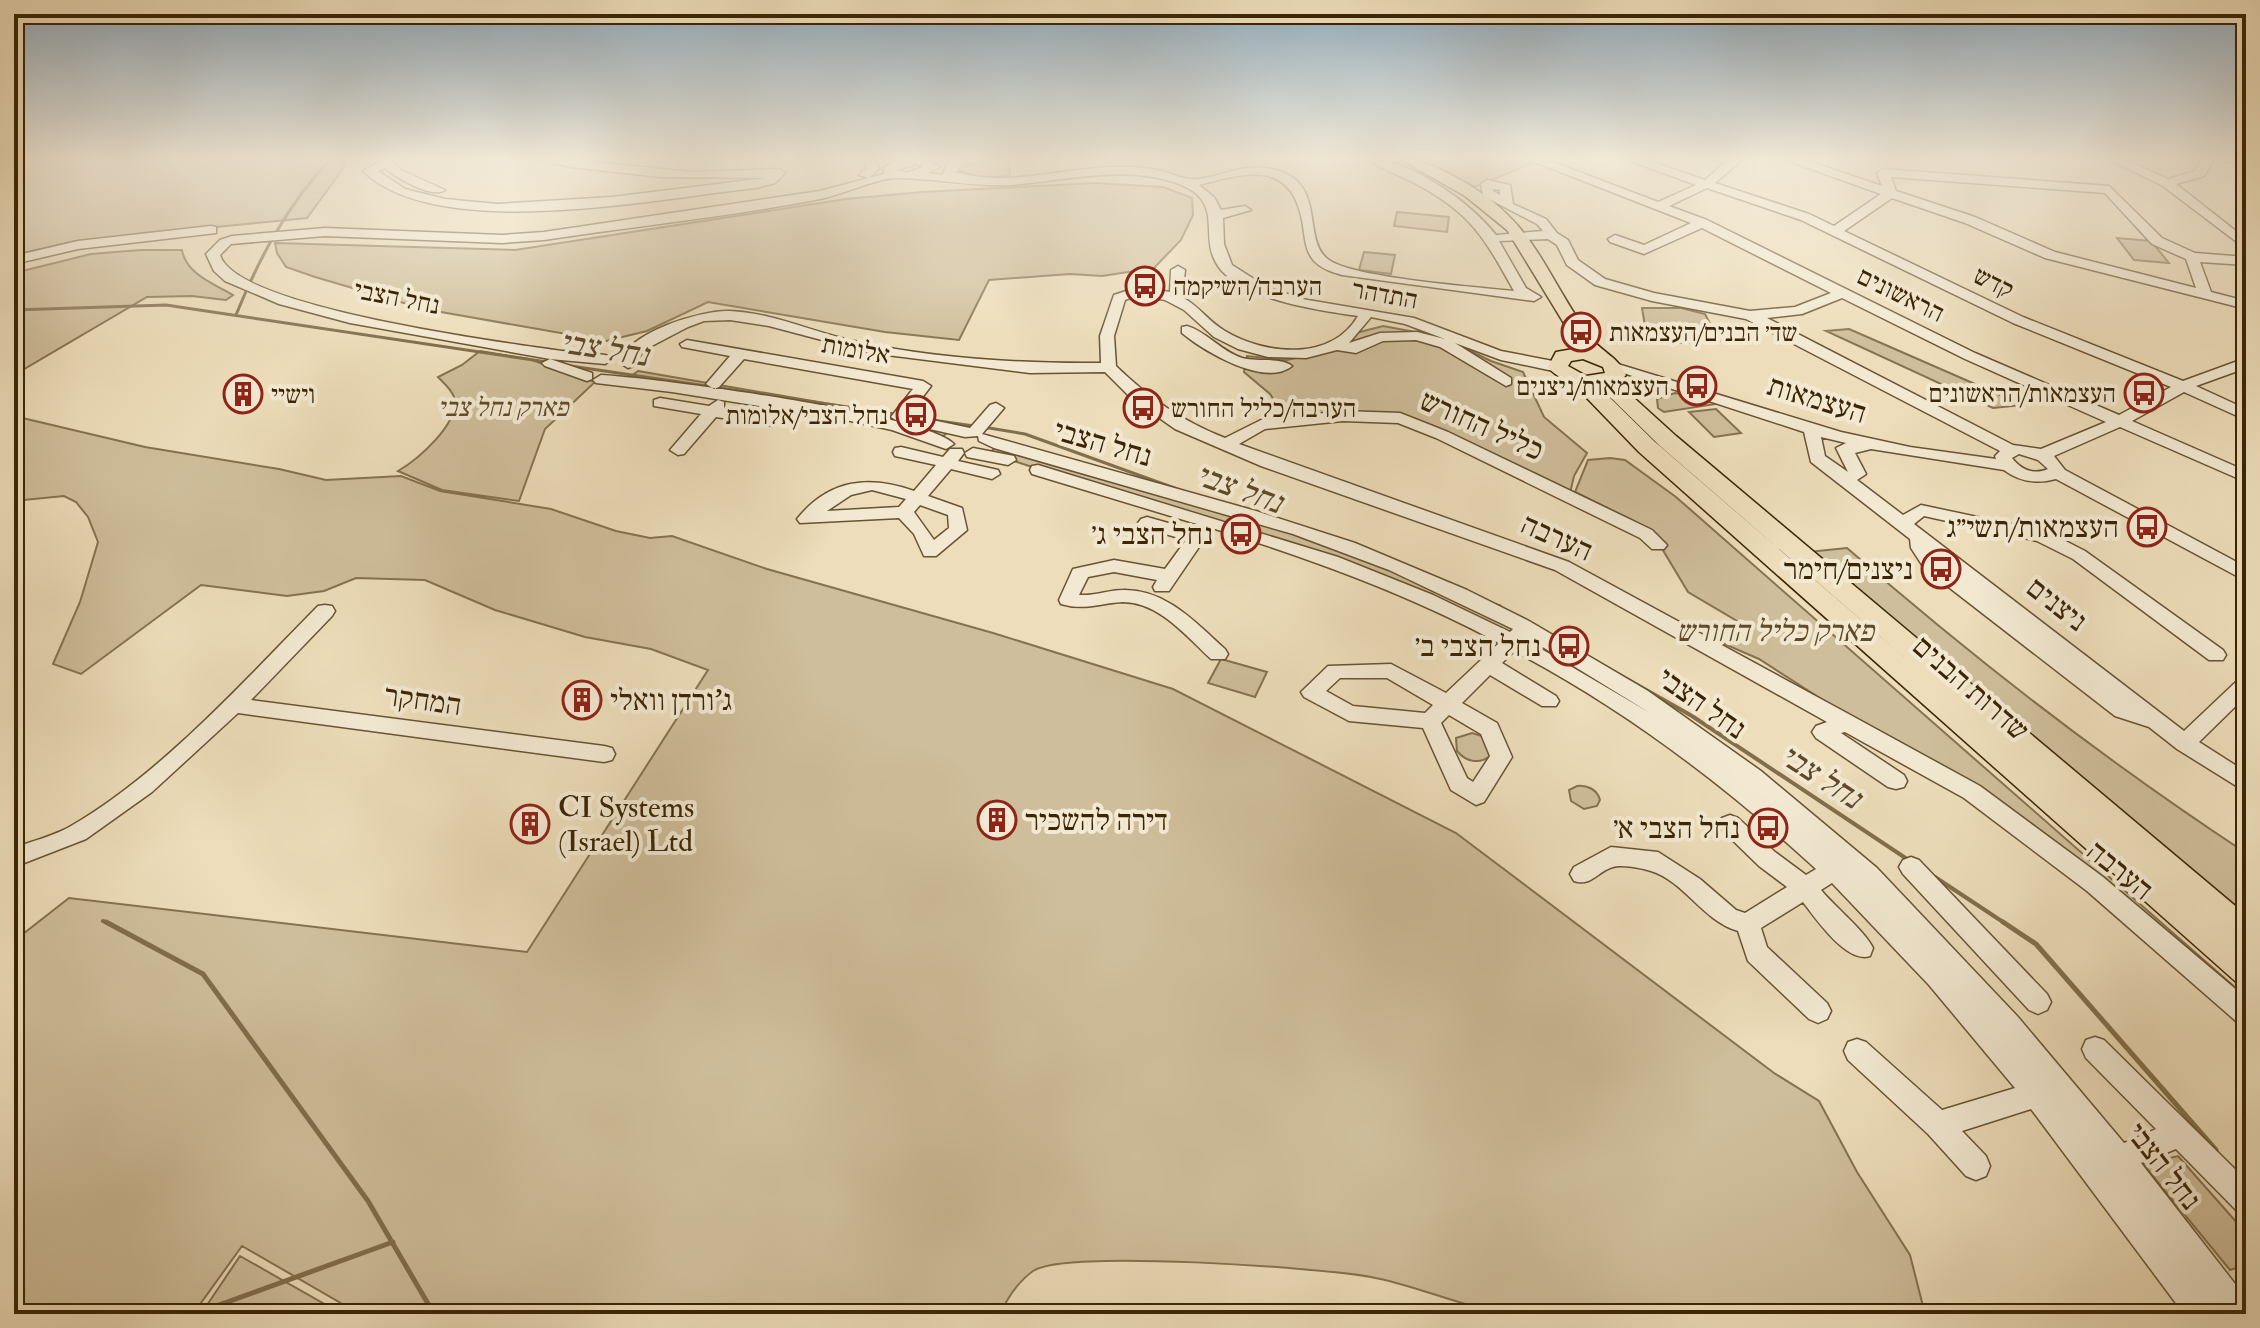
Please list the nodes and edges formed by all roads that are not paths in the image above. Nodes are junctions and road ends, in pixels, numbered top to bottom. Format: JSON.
{"nodes":[{"id":1,"x":604,"y":221,"type":"edge"},
{"id":2,"x":646,"y":221,"type":"edge"},
{"id":3,"x":1217,"y":221,"type":"edge"},
{"id":4,"x":1307,"y":221,"type":"edge"},
{"id":5,"x":1476,"y":221,"type":"edge"},
{"id":6,"x":1486,"y":221,"type":"edge"},
{"id":7,"x":1502,"y":221,"type":"edge"},
{"id":8,"x":1541,"y":221,"type":"edge"},
{"id":9,"x":1697,"y":221,"type":"edge"},
{"id":10,"x":1812,"y":221,"type":"edge"},
{"id":11,"x":1851,"y":221,"type":"edge"},
{"id":12,"x":1972,"y":221,"type":"edge"},
{"id":13,"x":2138,"y":221,"type":"edge"},
{"id":14,"x":2215,"y":221,"type":"edge"},
{"id":15,"x":1702,"y":223,"type":"junction"},
{"id":16,"x":211,"y":230,"type":"junction"},
{"id":17,"x":1836,"y":231,"type":"junction"},
{"id":18,"x":1551,"y":235,"type":"junction"},
{"id":19,"x":230,"y":237,"type":"junction"},
{"id":20,"x":1501,"y":237,"type":"junction"},
{"id":21,"x":1521,"y":237,"type":"junction"},
{"id":22,"x":1615,"y":239,"type":"dead end"},
{"id":23,"x":194,"y":245,"type":"junction"},
{"id":24,"x":2246,"y":245,"type":"edge"},
{"id":25,"x":1644,"y":250,"type":"junction"},
{"id":26,"x":2192,"y":257,"type":"junction"},
{"id":27,"x":2246,"y":261,"type":"edge"},
{"id":28,"x":14,"y":262,"type":"edge"},
{"id":29,"x":1649,"y":266,"type":"dead end"},
{"id":30,"x":1178,"y":270,"type":"dead end"},
{"id":31,"x":1840,"y":294,"type":"junction"},
{"id":32,"x":1531,"y":296,"type":"junction"},
{"id":33,"x":2206,"y":297,"type":"junction"},
{"id":34,"x":1174,"y":298,"type":"junction"},
{"id":35,"x":2246,"y":305,"type":"edge"},
{"id":36,"x":1365,"y":315,"type":"junction"},
{"id":37,"x":1750,"y":315,"type":"junction"},
{"id":38,"x":763,"y":320,"type":"junction"},
{"id":39,"x":1187,"y":330,"type":"dead end"},
{"id":40,"x":752,"y":335,"type":"dead end"},
{"id":41,"x":687,"y":344,"type":"dead end"},
{"id":42,"x":643,"y":345,"type":"junction"},
{"id":43,"x":1339,"y":346,"type":"junction"},
{"id":44,"x":1248,"y":348,"type":"junction"},
{"id":45,"x":741,"y":353,"type":"junction"},
{"id":46,"x":1595,"y":355,"type":"junction"},
{"id":47,"x":607,"y":359,"type":"junction"},
{"id":48,"x":1229,"y":360,"type":"junction"},
{"id":49,"x":1564,"y":360,"type":"junction"},
{"id":50,"x":1323,"y":363,"type":"dead end"},
{"id":51,"x":2246,"y":363,"type":"edge"},
{"id":52,"x":628,"y":364,"type":"junction"},
{"id":53,"x":1109,"y":367,"type":"junction"},
{"id":54,"x":1603,"y":377,"type":"junction"},
{"id":55,"x":594,"y":378,"type":"junction"},
{"id":56,"x":1506,"y":381,"type":"dead end"},
{"id":57,"x":714,"y":384,"type":"junction"},
{"id":58,"x":2183,"y":386,"type":"junction"},
{"id":59,"x":726,"y":396,"type":"junction"},
{"id":60,"x":660,"y":403,"type":"dead end"},
{"id":61,"x":996,"y":408,"type":"dead end"},
{"id":62,"x":713,"y":412,"type":"junction"},
{"id":63,"x":2246,"y":415,"type":"edge"},
{"id":64,"x":899,"y":417,"type":"junction"},
{"id":65,"x":774,"y":421,"type":"dead end"},
{"id":66,"x":2121,"y":421,"type":"junction"},
{"id":67,"x":1812,"y":430,"type":"junction"},
{"id":68,"x":964,"y":445,"type":"junction"},
{"id":69,"x":1225,"y":445,"type":"junction"},
{"id":70,"x":678,"y":450,"type":"dead end"},
{"id":71,"x":901,"y":452,"type":"dead end"},
{"id":72,"x":2041,"y":455,"type":"junction"},
{"id":73,"x":2006,"y":460,"type":"junction"},
{"id":74,"x":2056,"y":472,"type":"junction"},
{"id":75,"x":992,"y":474,"type":"dead end"},
{"id":76,"x":2246,"y":477,"type":"edge"},
{"id":77,"x":1845,"y":479,"type":"junction"},
{"id":78,"x":910,"y":505,"type":"junction"},
{"id":79,"x":1147,"y":523,"type":"dead end"},
{"id":80,"x":1202,"y":529,"type":"junction"},
{"id":81,"x":1912,"y":529,"type":"junction"},
{"id":82,"x":1658,"y":545,"type":"dead end"},
{"id":83,"x":2246,"y":575,"type":"edge"},
{"id":84,"x":1169,"y":577,"type":"junction"},
{"id":85,"x":1153,"y":600,"type":"junction"},
{"id":86,"x":325,"y":611,"type":"dead end"},
{"id":87,"x":1519,"y":635,"type":"junction"},
{"id":88,"x":1218,"y":654,"type":"dead end"},
{"id":89,"x":2216,"y":655,"type":"dead end"},
{"id":90,"x":1489,"y":665,"type":"junction"},
{"id":91,"x":2246,"y":684,"type":"edge"},
{"id":92,"x":1549,"y":701,"type":"dead end"},
{"id":93,"x":1446,"y":703,"type":"junction"},
{"id":94,"x":234,"y":705,"type":"junction"},
{"id":95,"x":1430,"y":721,"type":"junction"},
{"id":96,"x":1847,"y":722,"type":"junction"},
{"id":97,"x":2185,"y":743,"type":"junction"},
{"id":98,"x":604,"y":754,"type":"dead end"},
{"id":99,"x":1896,"y":781,"type":"dead end"},
{"id":100,"x":2246,"y":783,"type":"edge"},
{"id":101,"x":1730,"y":824,"type":"dead end"},
{"id":102,"x":14,"y":858,"type":"edge"},
{"id":103,"x":1911,"y":867,"type":"dead end"},
{"id":104,"x":1833,"y":870,"type":"junction"},
{"id":105,"x":1582,"y":874,"type":"dead end"},
{"id":106,"x":1806,"y":888,"type":"junction"},
{"id":107,"x":1748,"y":924,"type":"junction"},
{"id":108,"x":2246,"y":934,"type":"edge"},
{"id":109,"x":1978,"y":939,"type":"junction"},
{"id":110,"x":1861,"y":948,"type":"dead end"},
{"id":111,"x":1946,"y":956,"type":"junction"},
{"id":112,"x":2246,"y":971,"type":"edge"},
{"id":113,"x":2038,"y":1002,"type":"dead end"},
{"id":114,"x":1818,"y":1011,"type":"dead end"},
{"id":115,"x":2246,"y":1014,"type":"edge"},
{"id":116,"x":2095,"y":1049,"type":"dead end"},
{"id":117,"x":1857,"y":1051,"type":"dead end"},
{"id":118,"x":2036,"y":1094,"type":"junction"},
{"id":119,"x":1938,"y":1125,"type":"junction"},
{"id":120,"x":2179,"y":1134,"type":"junction"},
{"id":121,"x":2120,"y":1158,"type":"junction"},
{"id":122,"x":1976,"y":1166,"type":"dead end"},
{"id":123,"x":2246,"y":1200,"type":"edge"},
{"id":124,"x":2203,"y":1314,"type":"edge"},
{"id":125,"x":2239,"y":1314,"type":"edge"}],
"edges":[{"from":1,"to":19,"type":"street"},
{"from":2,"to":19,"type":"street"},
{"from":3,"to":36,"type":"street","name":"התדהר"},
{"from":4,"to":32,"type":"street"},
{"from":5,"to":32,"type":"street"},
{"from":6,"to":20,"type":"main road"},
{"from":7,"to":21,"type":"main road"},
{"from":8,"to":18,"type":"street"},
{"from":9,"to":15,"type":"street","name":"הראשונים"},
{"from":10,"to":17,"type":"street","name":"קדש"},
{"from":11,"to":17,"type":"street"},
{"from":12,"to":33,"type":"street"},
{"from":13,"to":26,"type":"street"},
{"from":14,"to":24,"type":"street"},
{"from":15,"to":25,"type":"street"},
{"from":15,"to":31,"type":"street","name":"הראשונים"},
{"from":16,"to":19,"type":"street"},
{"from":16,"to":23,"type":"street"},
{"from":16,"to":28,"type":"street"},
{"from":17,"to":58,"type":"street","name":"קדש"},
{"from":18,"to":21,"type":"street"},
{"from":18,"to":37,"type":"street"},
{"from":19,"to":23,"type":"street"},
{"from":19,"to":47,"type":"street","name":"נחל הצבי"},
{"from":20,"to":21,"type":"street"},
{"from":20,"to":32,"type":"main road"},
{"from":21,"to":46,"type":"main road"},
{"from":22,"to":25,"type":"street"},
{"from":23,"to":28,"type":"street"},
{"from":23,"to":55,"type":"street","name":"נחל הצבי"},
{"from":25,"to":29,"type":"street"},
{"from":26,"to":27,"type":"street"},
{"from":26,"to":33,"type":"street"},
{"from":30,"to":34,"type":"street"},
{"from":31,"to":37,"type":"street"},
{"from":31,"to":66,"type":"street","name":"הראשונים"},
{"from":32,"to":49,"type":"main road"},
{"from":33,"to":35,"type":"street"},
{"from":34,"to":44,"type":"street"},
{"from":34,"to":53,"type":"street"},
{"from":36,"to":43,"type":"street"},
{"from":36,"to":49,"type":"street","name":"התדהר"},
{"from":37,"to":73,"type":"street"},
{"from":38,"to":40,"type":"street"},
{"from":38,"to":42,"type":"street"},
{"from":38,"to":53,"type":"street"},
{"from":39,"to":48,"type":"street"},
{"from":41,"to":45,"type":"street","name":"אלומות"},
{"from":42,"to":47,"type":"street"},
{"from":42,"to":52,"type":"street"},
{"from":43,"to":44,"type":"street"},
{"from":43,"to":56,"type":"street"},
{"from":44,"to":48,"type":"street"},
{"from":45,"to":57,"type":"street"},
{"from":45,"to":64,"type":"street","name":"אלומות"},
{"from":46,"to":49,"type":"main road"},
{"from":46,"to":54,"type":"main road"},
{"from":47,"to":52,"type":"street","name":"נחל הצבי"},
{"from":47,"to":55,"type":"street"},
{"from":48,"to":50,"type":"street"},
{"from":49,"to":54,"type":"main road"},
{"from":51,"to":58,"type":"street"},
{"from":52,"to":55,"type":"street"},
{"from":52,"to":57,"type":"street","name":"נחל הצבי"},
{"from":53,"to":69,"type":"street","name":"הערבה"},
{"from":54,"to":67,"type":"street","name":"העצמאות"},
{"from":54,"to":108,"type":"main road","name":"שדרות הבנים"},
{"from":54,"to":112,"type":"main road","name":"שדרות הבנים"},
{"from":55,"to":59,"type":"street","name":"נחל הצבי"},
{"from":57,"to":64,"type":"street","name":"נחל הצבי"},
{"from":58,"to":63,"type":"street","name":"קדש"},
{"from":58,"to":66,"type":"street"},
{"from":59,"to":62,"type":"street"},
{"from":59,"to":68,"type":"street","name":"נחל הצבי"},
{"from":60,"to":62,"type":"street"},
{"from":61,"to":68,"type":"street"},
{"from":62,"to":65,"type":"street"},
{"from":62,"to":70,"type":"street"},
{"from":64,"to":68,"type":"street","name":"נחל הצבי"},
{"from":66,"to":72,"type":"street"},
{"from":66,"to":76,"type":"street","name":"הראשונים"},
{"from":67,"to":73,"type":"street","name":"העצמאות"},
{"from":67,"to":77,"type":"street"},
{"from":68,"to":71,"type":"street"},
{"from":68,"to":75,"type":"street"},
{"from":68,"to":78,"type":"street"},
{"from":68,"to":80,"type":"street","name":"נחל הצבי"},
{"from":68,"to":87,"type":"street","name":"נחל הצבי"},
{"from":69,"to":82,"type":"street","name":"כליל החורש"},
{"from":69,"to":96,"type":"street","name":"הערבה"},
{"from":72,"to":73,"type":"street"},
{"from":72,"to":74,"type":"street"},
{"from":73,"to":74,"type":"street"},
{"from":73,"to":77,"type":"street"},
{"from":74,"to":83,"type":"street"},
{"from":77,"to":81,"type":"street"},
{"from":78,"to":78,"type":"street"},
{"from":79,"to":80,"type":"street"},
{"from":80,"to":84,"type":"street"},
{"from":80,"to":87,"type":"street","name":"נחל הצבי"},
{"from":81,"to":89,"type":"street"},
{"from":81,"to":97,"type":"street"},
{"from":84,"to":85,"type":"street"},
{"from":84,"to":85,"type":"street"},
{"from":85,"to":88,"type":"street"},
{"from":86,"to":94,"type":"street"},
{"from":87,"to":90,"type":"street"},
{"from":87,"to":104,"type":"street","name":"נחל הצבי"},
{"from":87,"to":111,"type":"street","name":"נחל הצבי"},
{"from":90,"to":92,"type":"street"},
{"from":90,"to":93,"type":"street"},
{"from":91,"to":97,"type":"street"},
{"from":93,"to":95,"type":"street"},
{"from":93,"to":95,"type":"street"},
{"from":93,"to":95,"type":"street"},
{"from":94,"to":98,"type":"street","name":"המחקר"},
{"from":94,"to":102,"type":"street"},
{"from":96,"to":99,"type":"street"},
{"from":96,"to":115,"type":"street","name":"הערבה"},
{"from":97,"to":100,"type":"street"},
{"from":101,"to":106,"type":"street"},
{"from":103,"to":109,"type":"street"},
{"from":104,"to":106,"type":"street"},
{"from":104,"to":118,"type":"street","name":"נחל הצבי"},
{"from":105,"to":107,"type":"street"},
{"from":106,"to":107,"type":"street"},
{"from":106,"to":110,"type":"street"},
{"from":107,"to":114,"type":"street"},
{"from":109,"to":111,"type":"street"},
{"from":109,"to":113,"type":"street"},
{"from":111,"to":121,"type":"street","name":"נחל הצבי"},
{"from":116,"to":120,"type":"street"},
{"from":117,"to":119,"type":"street"},
{"from":118,"to":119,"type":"street"},
{"from":118,"to":124,"type":"street","name":"נחל הצבי"},
{"from":119,"to":122,"type":"street"},
{"from":120,"to":121,"type":"street"},
{"from":120,"to":123,"type":"street"},
{"from":121,"to":125,"type":"street","name":"נחל הצבי"}]}
